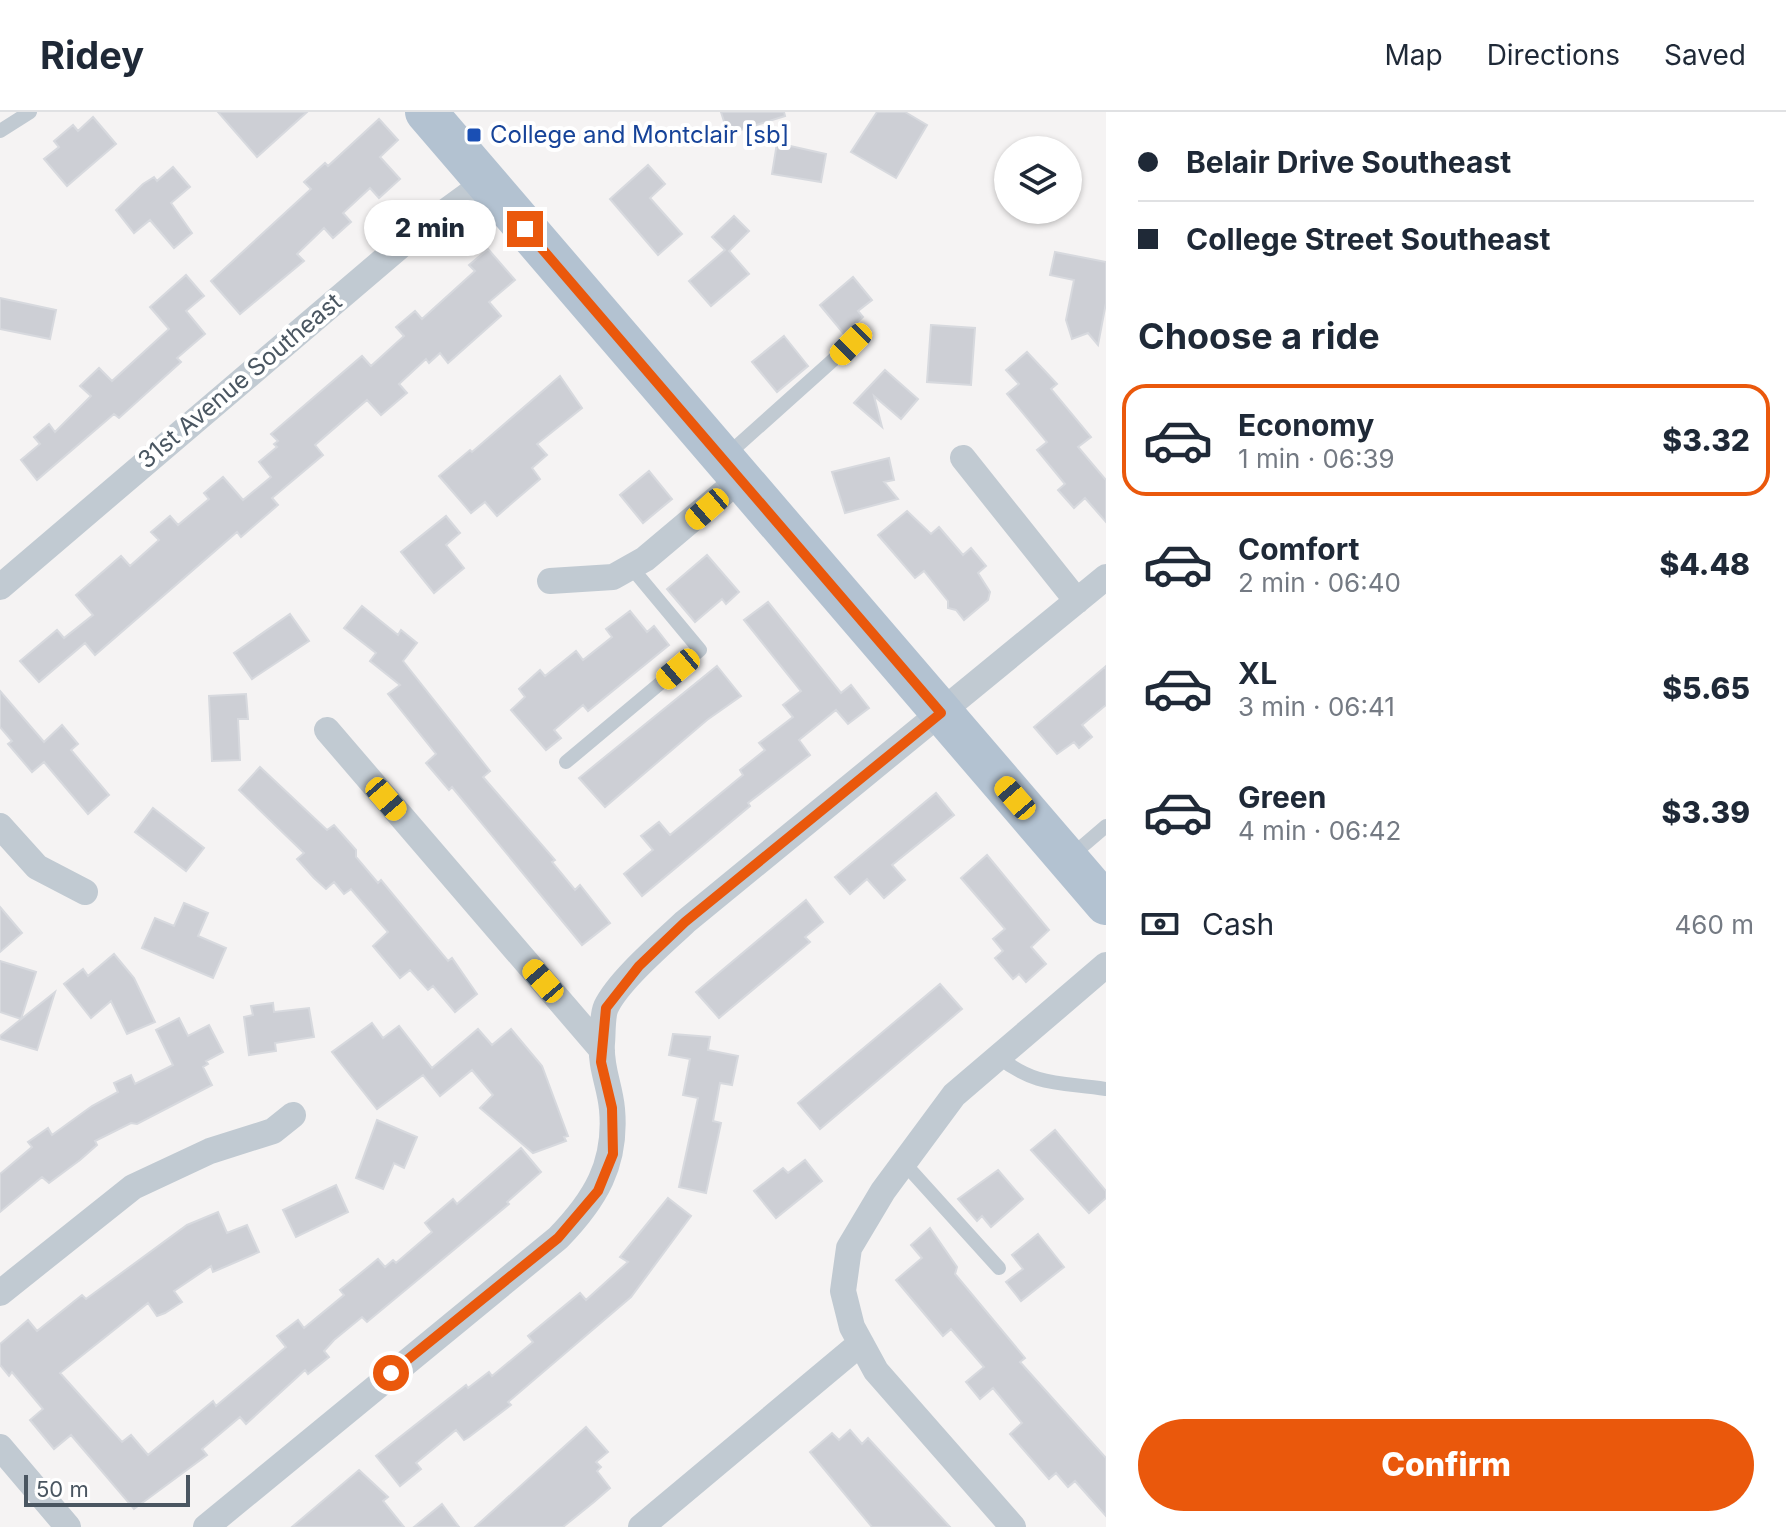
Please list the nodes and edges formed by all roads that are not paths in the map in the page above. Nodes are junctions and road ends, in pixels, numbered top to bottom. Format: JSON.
{"nodes":[{"id":1,"x":30,"y":112,"type":"edge"},
{"id":2,"x":426,"y":112,"type":"edge"},
{"id":3,"x":0,"y":131,"type":"edge"},
{"id":4,"x":486,"y":182,"type":"junction"},
{"id":5,"x":851,"y":344,"type":"dead end"},
{"id":6,"x":963,"y":458,"type":"dead end"},
{"id":7,"x":732,"y":469,"type":"junction"},
{"id":8,"x":631,"y":567,"type":"junction"},
{"id":9,"x":1106,"y":577,"type":"edge"},
{"id":10,"x":550,"y":581,"type":"dead end"},
{"id":11,"x":0,"y":587,"type":"edge"},
{"id":12,"x":1077,"y":601,"type":"junction"},
{"id":13,"x":941,"y":713,"type":"junction"},
{"id":14,"x":327,"y":730,"type":"dead end"},
{"id":15,"x":566,"y":762,"type":"dead end"},
{"id":16,"x":0,"y":826,"type":"edge"},
{"id":17,"x":1106,"y":826,"type":"edge"},
{"id":18,"x":1068,"y":859,"type":"junction"},
{"id":19,"x":85,"y":892,"type":"dead end"},
{"id":20,"x":1106,"y":904,"type":"edge"},
{"id":21,"x":1106,"y":965,"type":"edge"},
{"id":22,"x":602,"y":1050,"type":"junction"},
{"id":23,"x":999,"y":1057,"type":"junction"},
{"id":24,"x":1106,"y":1089,"type":"edge"},
{"id":25,"x":293,"y":1115,"type":"dead end"},
{"id":26,"x":904,"y":1163,"type":"junction"},
{"id":27,"x":999,"y":1268,"type":"dead end"},
{"id":28,"x":0,"y":1293,"type":"edge"},
{"id":29,"x":861,"y":1343,"type":"junction"},
{"id":30,"x":0,"y":1447,"type":"edge"},
{"id":31,"x":68,"y":1527,"type":"edge"},
{"id":32,"x":206,"y":1527,"type":"edge"},
{"id":33,"x":641,"y":1527,"type":"edge"},
{"id":34,"x":1013,"y":1527,"type":"edge"}],
"edges":[{"from":1,"to":3,"type":"lane"},
{"from":2,"to":4,"type":"main road"},
{"from":4,"to":7,"type":"main road"},
{"from":4,"to":11,"type":"street","name":"31st Avenue Southeast"},
{"from":5,"to":7,"type":"lane"},
{"from":6,"to":12,"type":"street"},
{"from":7,"to":8,"type":"street"},
{"from":7,"to":13,"type":"main road"},
{"from":8,"to":10,"type":"street"},
{"from":8,"to":15,"type":"lane"},
{"from":9,"to":12,"type":"street"},
{"from":12,"to":13,"type":"street"},
{"from":13,"to":18,"type":"main road"},
{"from":13,"to":22,"type":"street"},
{"from":14,"to":22,"type":"street"},
{"from":16,"to":19,"type":"street"},
{"from":17,"to":18,"type":"lane"},
{"from":18,"to":20,"type":"main road"},
{"from":21,"to":23,"type":"street"},
{"from":22,"to":32,"type":"street"},
{"from":23,"to":24,"type":"lane"},
{"from":23,"to":26,"type":"street"},
{"from":25,"to":28,"type":"street"},
{"from":26,"to":27,"type":"lane"},
{"from":26,"to":29,"type":"street"},
{"from":29,"to":33,"type":"street"},
{"from":29,"to":34,"type":"street"},
{"from":30,"to":31,"type":"street"}]}
